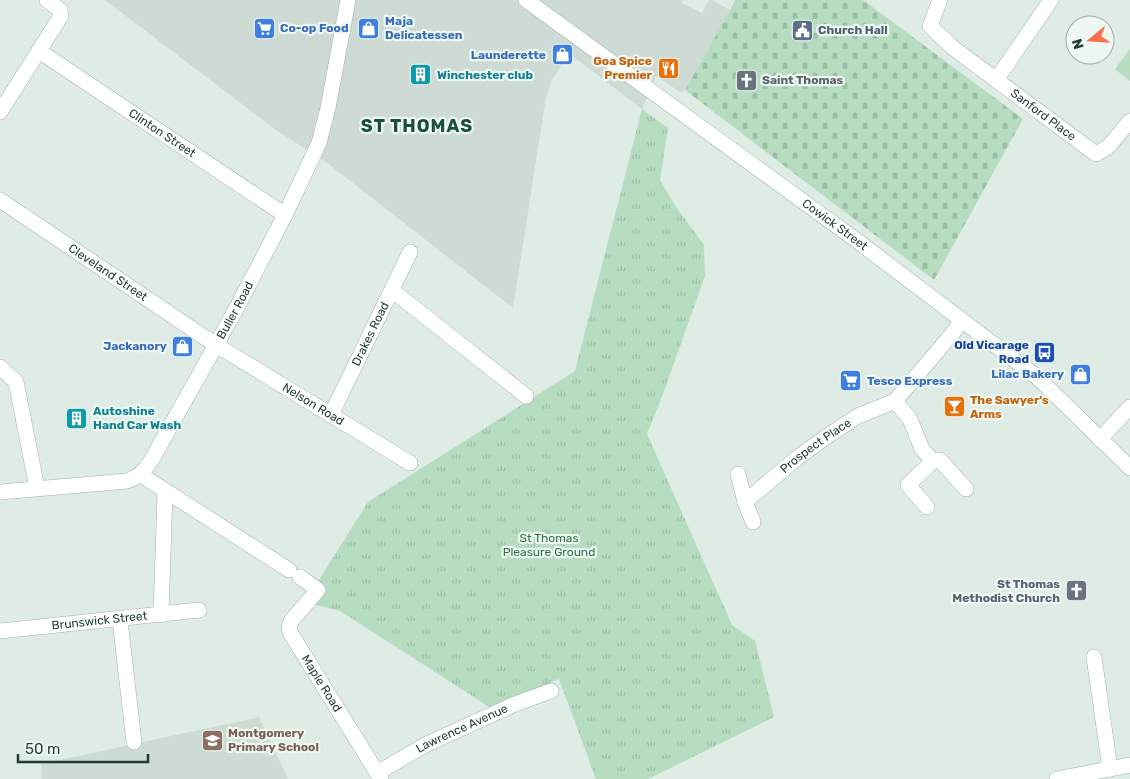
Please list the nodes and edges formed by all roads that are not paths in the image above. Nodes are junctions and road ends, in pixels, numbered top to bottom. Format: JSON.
{"nodes":[{"id":1,"x":47,"y":0,"type":"edge"},
{"id":2,"x":348,"y":0,"type":"edge"},
{"id":3,"x":526,"y":0,"type":"edge"},
{"id":4,"x":940,"y":0,"type":"edge"},
{"id":5,"x":1051,"y":0,"type":"edge"},
{"id":6,"x":39,"y":51,"type":"junction"},
{"id":7,"x":996,"y":80,"type":"junction"},
{"id":8,"x":0,"y":112,"type":"edge"},
{"id":9,"x":1130,"y":121,"type":"edge"},
{"id":10,"x":0,"y":200,"type":"edge"},
{"id":11,"x":285,"y":215,"type":"junction"},
{"id":12,"x":410,"y":252,"type":"dead end"},
{"id":13,"x":392,"y":291,"type":"junction"},
{"id":14,"x":962,"y":320,"type":"junction"},
{"id":15,"x":216,"y":345,"type":"junction"},
{"id":16,"x":0,"y":367,"type":"edge"},
{"id":17,"x":526,"y":396,"type":"dead end"},
{"id":18,"x":895,"y":401,"type":"junction"},
{"id":19,"x":1130,"y":407,"type":"edge"},
{"id":20,"x":331,"y":416,"type":"junction"},
{"id":21,"x":1100,"y":439,"type":"junction"},
{"id":22,"x":933,"y":461,"type":"junction"},
{"id":23,"x":410,"y":463,"type":"dead end"},
{"id":24,"x":1130,"y":468,"type":"edge"},
{"id":25,"x":738,"y":474,"type":"dead end"},
{"id":26,"x":141,"y":475,"type":"junction"},
{"id":27,"x":37,"y":488,"type":"junction"},
{"id":28,"x":966,"y":489,"type":"dead end"},
{"id":29,"x":0,"y":492,"type":"edge"},
{"id":30,"x":166,"y":492,"type":"junction"},
{"id":31,"x":745,"y":502,"type":"junction"},
{"id":32,"x":927,"y":507,"type":"dead end"},
{"id":33,"x":753,"y":522,"type":"dead end"},
{"id":34,"x":199,"y":610,"type":"dead end"},
{"id":35,"x":162,"y":615,"type":"junction"},
{"id":36,"x":120,"y":620,"type":"junction"},
{"id":37,"x":0,"y":631,"type":"edge"},
{"id":38,"x":1094,"y":657,"type":"dead end"},
{"id":39,"x":551,"y":691,"type":"dead end"},
{"id":40,"x":134,"y":742,"type":"dead end"},
{"id":41,"x":1130,"y":765,"type":"edge"},
{"id":42,"x":1110,"y":769,"type":"junction"},
{"id":43,"x":379,"y":776,"type":"edge"},
{"id":44,"x":1058,"y":779,"type":"edge"}],
"edges":[{"from":1,"to":6,"type":"street"},
{"from":2,"to":11,"type":"street","name":"Buller Road"},
{"from":3,"to":14,"type":"street","name":"Cowick Street"},
{"from":4,"to":7,"type":"street","name":"Sanford Place"},
{"from":5,"to":7,"type":"street"},
{"from":6,"to":8,"type":"street"},
{"from":6,"to":11,"type":"street","name":"Clinton Street"},
{"from":7,"to":9,"type":"street","name":"Sanford Place"},
{"from":10,"to":15,"type":"street","name":"Cleveland Street"},
{"from":11,"to":15,"type":"street","name":"Buller Road"},
{"from":12,"to":13,"type":"street","name":"Drakes Road"},
{"from":13,"to":17,"type":"street"},
{"from":13,"to":20,"type":"street","name":"Drakes Road"},
{"from":14,"to":18,"type":"street","name":"Prospect Place"},
{"from":14,"to":21,"type":"street","name":"Cowick Street"},
{"from":15,"to":20,"type":"street","name":"Nelson Road"},
{"from":15,"to":26,"type":"street","name":"Buller Road"},
{"from":16,"to":27,"type":"street"},
{"from":18,"to":22,"type":"street"},
{"from":18,"to":31,"type":"street","name":"Prospect Place"},
{"from":19,"to":21,"type":"street"},
{"from":20,"to":23,"type":"street","name":"Nelson Road"},
{"from":21,"to":24,"type":"street","name":"Cowick Street"},
{"from":22,"to":28,"type":"street"},
{"from":22,"to":32,"type":"street"},
{"from":25,"to":31,"type":"street"},
{"from":26,"to":27,"type":"street"},
{"from":26,"to":30,"type":"street"},
{"from":27,"to":29,"type":"street"},
{"from":30,"to":35,"type":"street"},
{"from":30,"to":43,"type":"street","name":"Maple Road"},
{"from":31,"to":33,"type":"street"},
{"from":34,"to":35,"type":"street","name":"Brunswick Street"},
{"from":35,"to":36,"type":"street","name":"Brunswick Street"},
{"from":36,"to":37,"type":"street","name":"Brunswick Street"},
{"from":36,"to":40,"type":"street"},
{"from":38,"to":42,"type":"street"},
{"from":39,"to":43,"type":"street","name":"Lawrence Avenue"},
{"from":41,"to":42,"type":"street"},
{"from":42,"to":44,"type":"street"}]}
